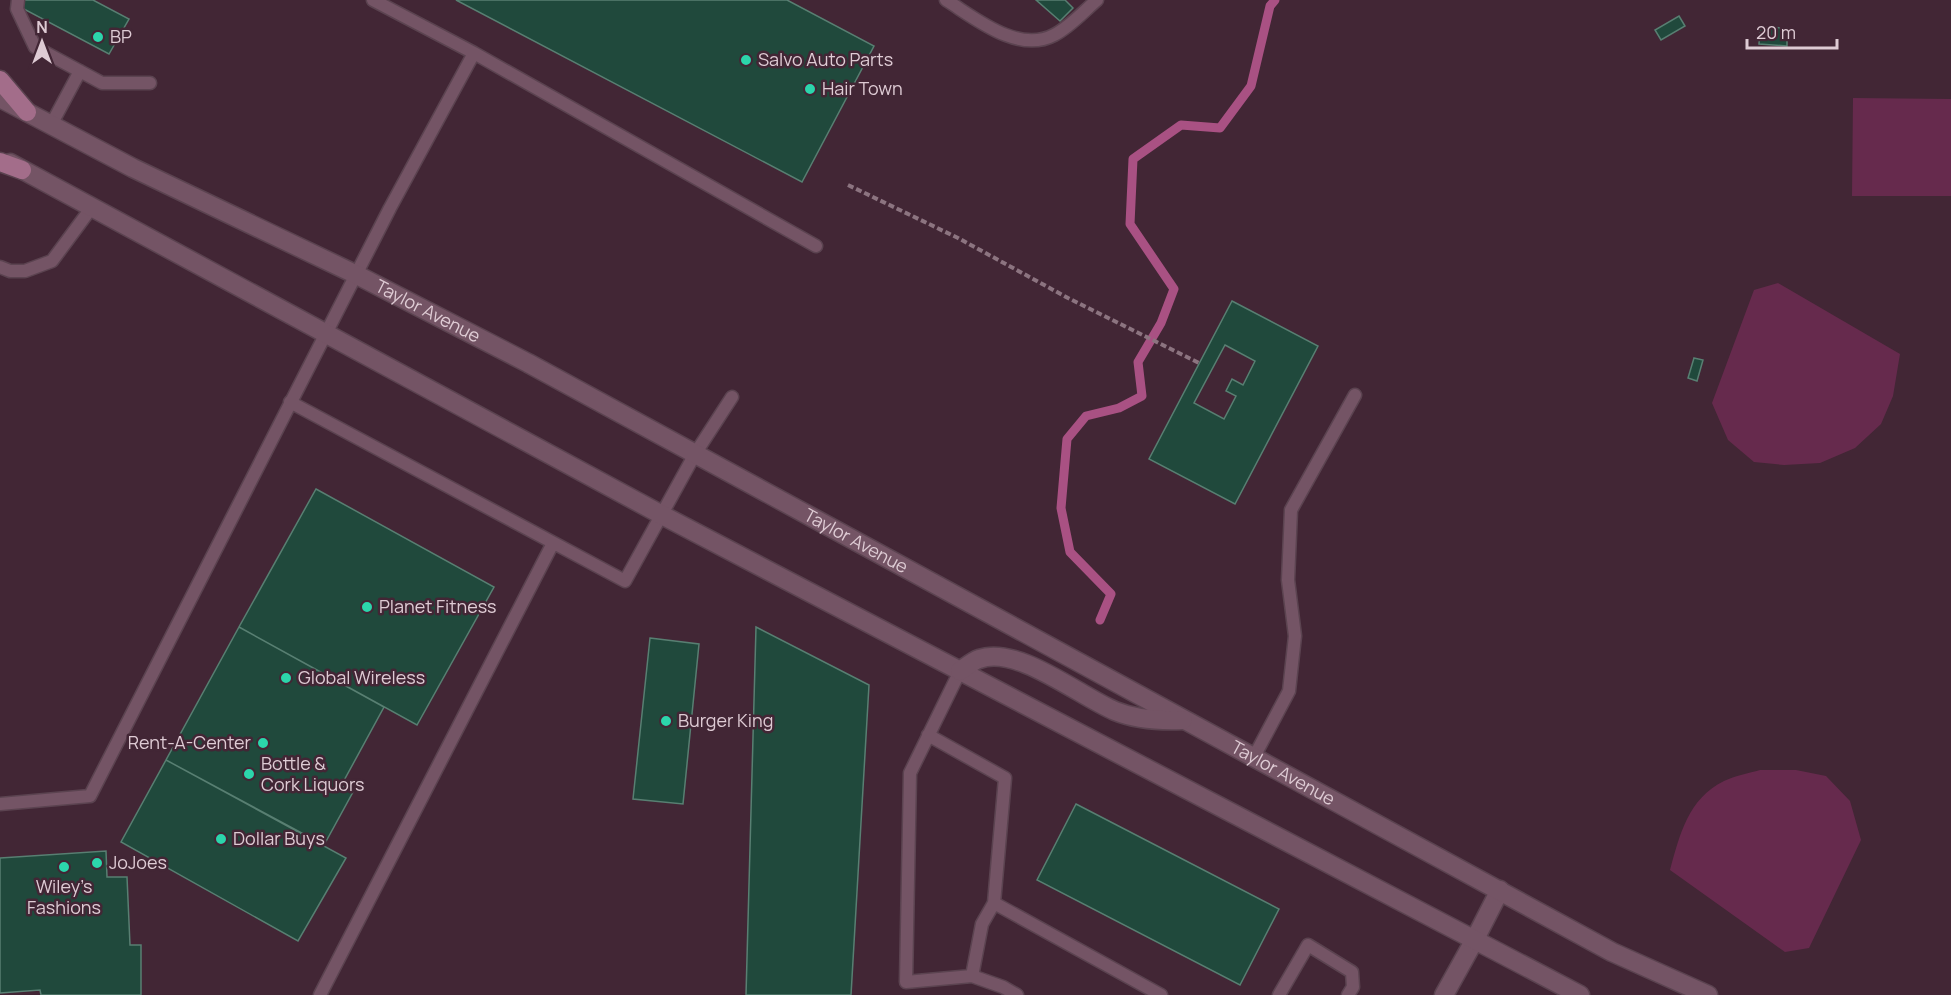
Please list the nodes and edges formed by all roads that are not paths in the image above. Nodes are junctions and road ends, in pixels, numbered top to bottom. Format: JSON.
{"nodes":[{"id":1,"x":18,"y":0,"type":"edge"},
{"id":2,"x":373,"y":0,"type":"edge"},
{"id":3,"x":946,"y":0,"type":"edge"},
{"id":4,"x":1097,"y":0,"type":"edge"},
{"id":5,"x":474,"y":53,"type":"junction"},
{"id":6,"x":80,"y":71,"type":"junction"},
{"id":7,"x":0,"y":80,"type":"edge"},
{"id":8,"x":150,"y":84,"type":"dead end"},
{"id":9,"x":0,"y":98,"type":"edge"},
{"id":10,"x":27,"y":112,"type":"junction"},
{"id":11,"x":51,"y":125,"type":"junction"},
{"id":12,"x":0,"y":160,"type":"edge"},
{"id":13,"x":92,"y":207,"type":"junction"},
{"id":14,"x":816,"y":246,"type":"dead end"},
{"id":15,"x":0,"y":267,"type":"edge"},
{"id":16,"x":357,"y":275,"type":"junction"},
{"id":17,"x":326,"y":333,"type":"junction"},
{"id":18,"x":1355,"y":395,"type":"dead end"},
{"id":19,"x":732,"y":397,"type":"dead end"},
{"id":20,"x":290,"y":402,"type":"junction"},
{"id":21,"x":695,"y":454,"type":"junction"},
{"id":22,"x":662,"y":515,"type":"junction"},
{"id":23,"x":553,"y":543,"type":"junction"},
{"id":24,"x":960,"y":671,"type":"junction"},
{"id":25,"x":1185,"y":720,"type":"junction"},
{"id":26,"x":928,"y":735,"type":"junction"},
{"id":27,"x":1254,"y":757,"type":"junction"},
{"id":28,"x":0,"y":804,"type":"edge"},
{"id":29,"x":1500,"y":890,"type":"junction"},
{"id":30,"x":994,"y":903,"type":"junction"},
{"id":31,"x":1474,"y":941,"type":"junction"},
{"id":32,"x":972,"y":976,"type":"junction"},
{"id":33,"x":320,"y":995,"type":"edge"},
{"id":34,"x":1017,"y":995,"type":"edge"},
{"id":35,"x":1161,"y":995,"type":"edge"},
{"id":36,"x":1279,"y":995,"type":"edge"},
{"id":37,"x":1348,"y":995,"type":"edge"},
{"id":38,"x":1444,"y":995,"type":"edge"},
{"id":39,"x":1580,"y":995,"type":"edge"},
{"id":40,"x":1708,"y":995,"type":"edge"}],
"edges":[{"from":1,"to":6,"type":"lane"},
{"from":2,"to":5,"type":"lane"},
{"from":3,"to":4,"type":"lane"},
{"from":5,"to":14,"type":"lane"},
{"from":5,"to":16,"type":"lane"},
{"from":6,"to":8,"type":"lane"},
{"from":6,"to":11,"type":"lane"},
{"from":7,"to":10,"type":"main road"},
{"from":9,"to":10,"type":"main road","name":"Taylor Avenue"},
{"from":10,"to":11,"type":"main road","name":"Taylor Avenue"},
{"from":11,"to":16,"type":"main road","name":"Taylor Avenue"},
{"from":12,"to":13,"type":"main road"},
{"from":13,"to":15,"type":"lane"},
{"from":13,"to":17,"type":"main road"},
{"from":16,"to":17,"type":"lane"},
{"from":16,"to":21,"type":"main road","name":"Taylor Avenue"},
{"from":17,"to":20,"type":"lane"},
{"from":17,"to":22,"type":"main road"},
{"from":18,"to":27,"type":"lane"},
{"from":19,"to":21,"type":"lane"},
{"from":20,"to":23,"type":"lane"},
{"from":20,"to":28,"type":"lane"},
{"from":21,"to":22,"type":"lane"},
{"from":21,"to":25,"type":"main road","name":"Taylor Avenue"},
{"from":22,"to":23,"type":"lane"},
{"from":22,"to":24,"type":"main road"},
{"from":23,"to":33,"type":"lane"},
{"from":24,"to":25,"type":"main road"},
{"from":24,"to":26,"type":"lane"},
{"from":24,"to":31,"type":"main road"},
{"from":25,"to":27,"type":"main road","name":"Taylor Avenue"},
{"from":26,"to":30,"type":"lane"},
{"from":26,"to":32,"type":"lane"},
{"from":27,"to":29,"type":"main road","name":"Taylor Avenue"},
{"from":29,"to":31,"type":"main road"},
{"from":29,"to":40,"type":"main road","name":"Taylor Avenue"},
{"from":30,"to":32,"type":"lane"},
{"from":30,"to":35,"type":"lane"},
{"from":31,"to":38,"type":"main road"},
{"from":31,"to":39,"type":"main road"},
{"from":32,"to":34,"type":"lane"},
{"from":36,"to":37,"type":"lane"}]}
